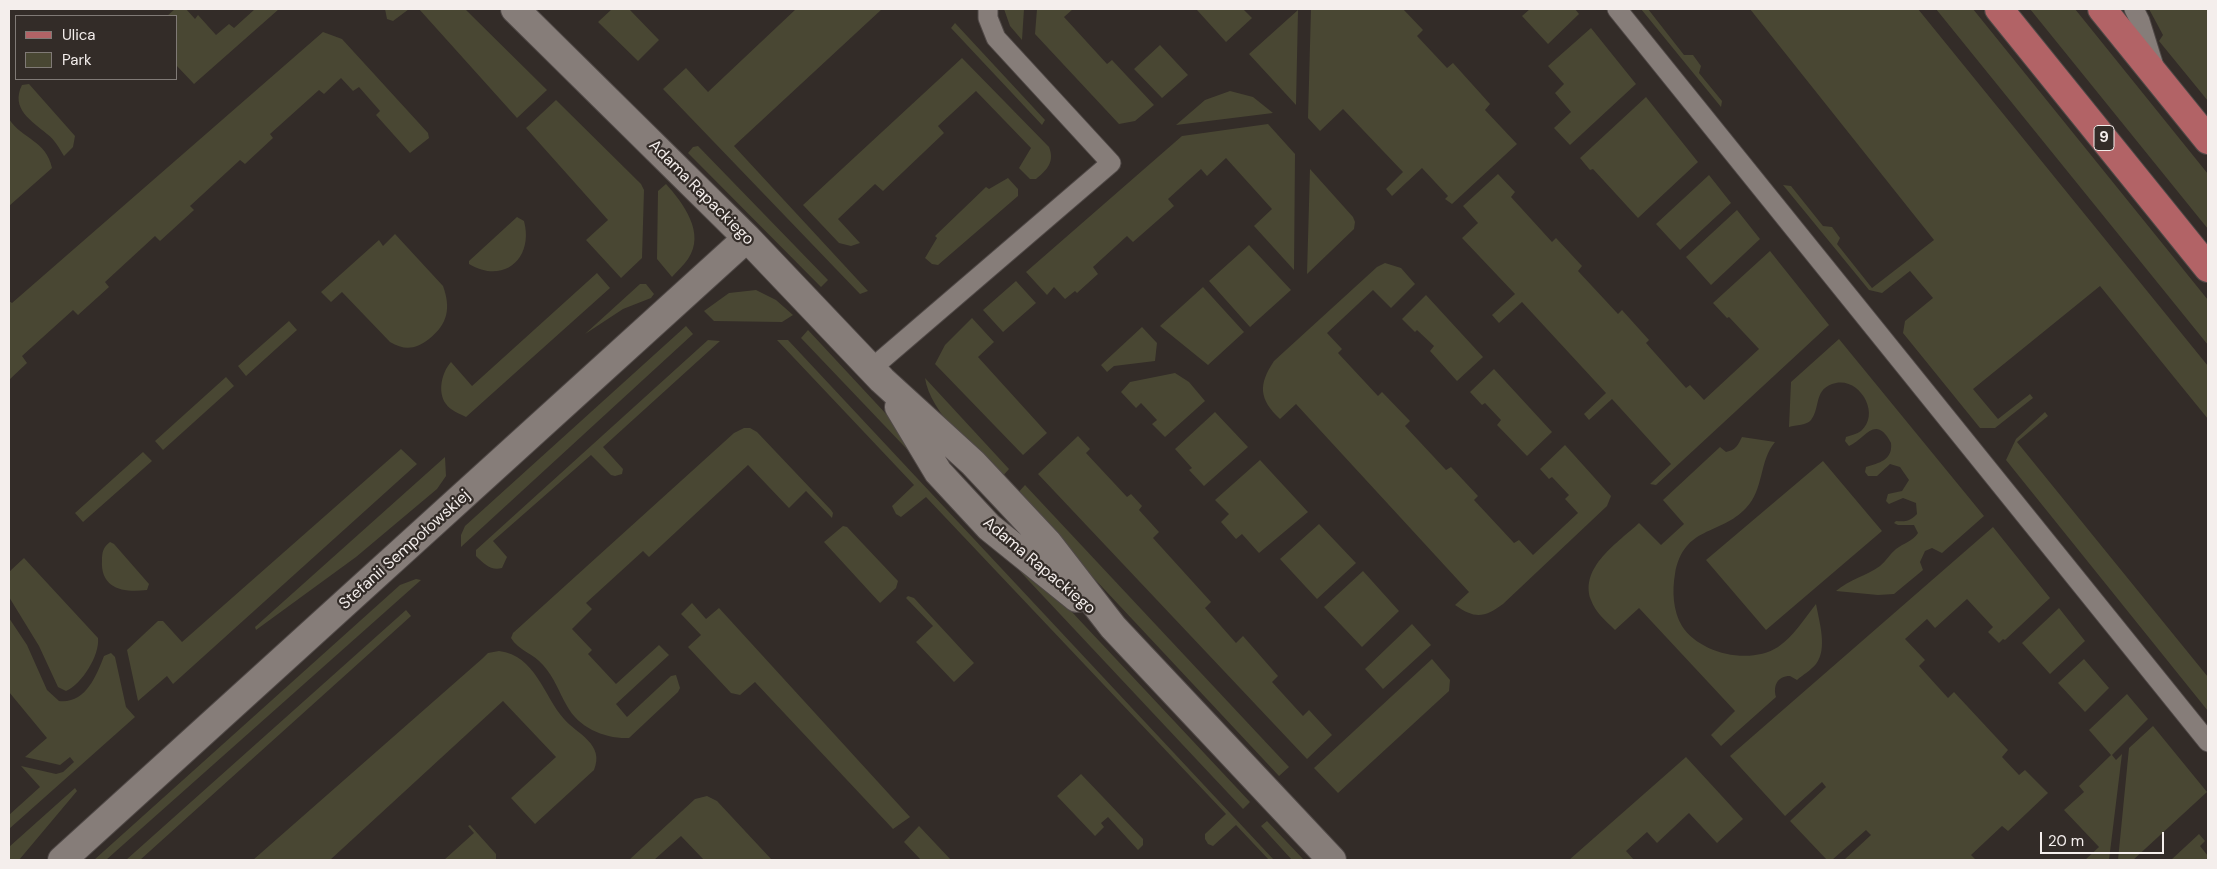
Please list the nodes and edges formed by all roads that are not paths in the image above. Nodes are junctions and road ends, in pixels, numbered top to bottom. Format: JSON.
{"nodes":[{"id":1,"x":515,"y":9,"type":"edge"},
{"id":2,"x":988,"y":9,"type":"edge"},
{"id":3,"x":1617,"y":9,"type":"edge"},
{"id":4,"x":1999,"y":9,"type":"edge"},
{"id":5,"x":2102,"y":9,"type":"edge"},
{"id":6,"x":2134,"y":9,"type":"edge"},
{"id":7,"x":2157,"y":77,"type":"junction"},
{"id":8,"x":2208,"y":140,"type":"edge"},
{"id":9,"x":747,"y":238,"type":"junction"},
{"id":10,"x":2208,"y":268,"type":"edge"},
{"id":11,"x":876,"y":375,"type":"junction"},
{"id":12,"x":2208,"y":742,"type":"edge"},
{"id":13,"x":62,"y":860,"type":"edge"},
{"id":14,"x":1332,"y":860,"type":"edge"}],
"edges":[{"from":1,"to":9,"type":"street","name":"Adama Rapackiego"},
{"from":2,"to":11,"type":"lane"},
{"from":3,"to":12,"type":"lane"},
{"from":4,"to":10,"type":"main road","number":"9"},
{"from":5,"to":7,"type":"main road"},
{"from":6,"to":7,"type":"lane"},
{"from":7,"to":8,"type":"main road"},
{"from":9,"to":11,"type":"street","name":"Adama Rapackiego"},
{"from":9,"to":13,"type":"street","name":"Stefanii Sempołowskiej"},
{"from":11,"to":14,"type":"street","name":"Adama Rapackiego"}]}
